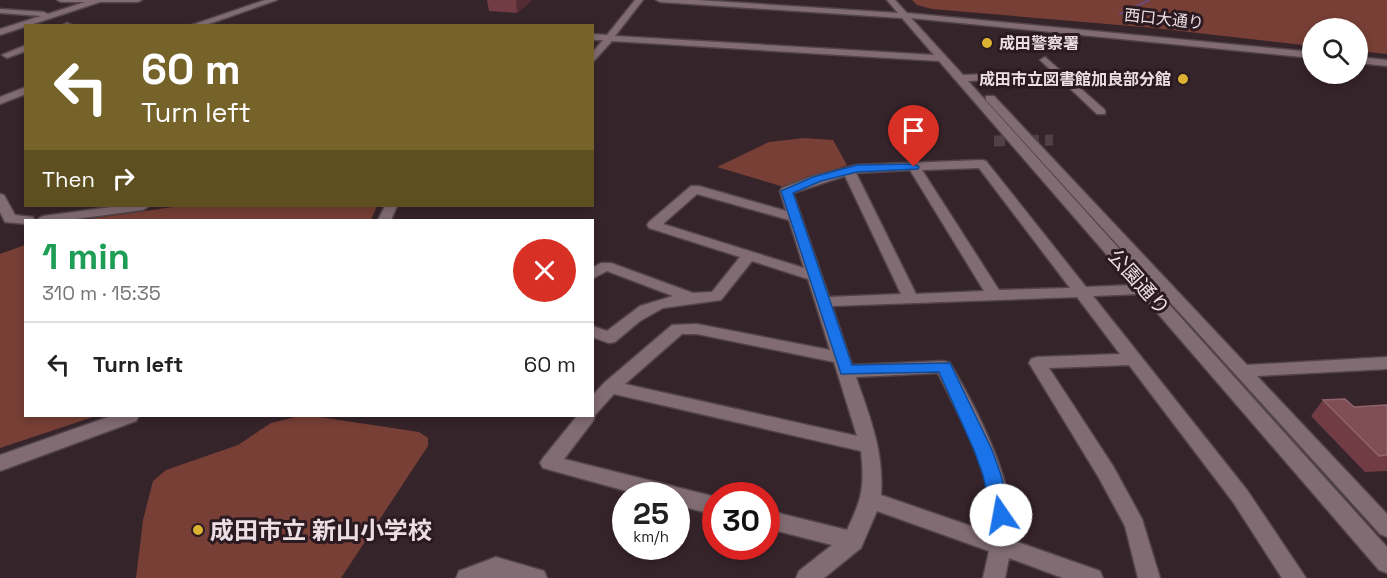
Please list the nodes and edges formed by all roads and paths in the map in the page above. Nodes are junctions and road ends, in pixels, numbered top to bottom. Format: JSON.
{"nodes":[{"id":1,"x":61,"y":0,"type":"edge"},
{"id":2,"x":138,"y":0,"type":"edge"},
{"id":3,"x":273,"y":0,"type":"edge"},
{"id":4,"x":639,"y":0,"type":"edge"},
{"id":5,"x":660,"y":0,"type":"edge"},
{"id":6,"x":726,"y":0,"type":"edge"},
{"id":7,"x":891,"y":0,"type":"edge"},
{"id":8,"x":97,"y":1,"type":"edge"},
{"id":9,"x":0,"y":11,"type":"edge"},
{"id":10,"x":906,"y":11,"type":"edge"},
{"id":11,"x":50,"y":15,"type":"junction"},
{"id":12,"x":199,"y":24,"type":"edge"},
{"id":13,"x":0,"y":26,"type":"edge"},
{"id":14,"x":14,"y":27,"type":"junction"},
{"id":15,"x":0,"y":32,"type":"edge"},
{"id":16,"x":594,"y":37,"type":"edge"},
{"id":17,"x":610,"y":38,"type":"junction"},
{"id":18,"x":24,"y":49,"type":"edge"},
{"id":19,"x":1302,"y":49,"type":"edge"},
{"id":20,"x":1302,"y":53,"type":"edge"},
{"id":21,"x":7,"y":55,"type":"dead end"},
{"id":22,"x":1368,"y":56,"type":"edge"},
{"id":23,"x":594,"y":58,"type":"edge"},
{"id":24,"x":941,"y":58,"type":"junction"},
{"id":25,"x":1387,"y":58,"type":"edge"},
{"id":26,"x":1045,"y":60,"type":"dead end"},
{"id":27,"x":1368,"y":61,"type":"edge"},
{"id":28,"x":1387,"y":63,"type":"edge"},
{"id":29,"x":1061,"y":75,"type":"junction"},
{"id":30,"x":965,"y":77,"type":"junction"},
{"id":31,"x":24,"y":91,"type":"edge"},
{"id":32,"x":0,"y":101,"type":"edge"},
{"id":33,"x":1101,"y":112,"type":"dead end"},
{"id":34,"x":914,"y":167,"type":"junction"},
{"id":35,"x":849,"y":171,"type":"junction"},
{"id":36,"x":0,"y":198,"type":"edge"},
{"id":37,"x":136,"y":207,"type":"edge"},
{"id":38,"x":795,"y":218,"type":"junction"},
{"id":39,"x":50,"y":219,"type":"edge"},
{"id":40,"x":24,"y":220,"type":"edge"},
{"id":41,"x":748,"y":256,"type":"junction"},
{"id":42,"x":594,"y":275,"type":"edge"},
{"id":43,"x":816,"y":277,"type":"junction"},
{"id":44,"x":1165,"y":288,"type":"junction"},
{"id":45,"x":1145,"y":289,"type":"junction"},
{"id":46,"x":1081,"y":292,"type":"junction"},
{"id":47,"x":994,"y":295,"type":"junction"},
{"id":48,"x":690,"y":297,"type":"junction"},
{"id":49,"x":911,"y":299,"type":"junction"},
{"id":50,"x":823,"y":302,"type":"junction"},
{"id":51,"x":594,"y":332,"type":"edge"},
{"id":52,"x":1133,"y":359,"type":"junction"},
{"id":53,"x":1387,"y":363,"type":"edge"},
{"id":54,"x":844,"y":364,"type":"junction"},
{"id":55,"x":1241,"y":371,"type":"junction"},
{"id":56,"x":610,"y":387,"type":"junction"},
{"id":57,"x":594,"y":407,"type":"edge"},
{"id":58,"x":127,"y":417,"type":"edge"},
{"id":59,"x":586,"y":417,"type":"edge"},
{"id":60,"x":870,"y":446,"type":"junction"},
{"id":61,"x":0,"y":463,"type":"edge"},
{"id":62,"x":620,"y":482,"type":"edge"},
{"id":63,"x":871,"y":500,"type":"junction"},
{"id":64,"x":780,"y":523,"type":"edge"},
{"id":65,"x":1387,"y":528,"type":"edge"},
{"id":66,"x":853,"y":542,"type":"junction"},
{"id":67,"x":999,"y":546,"type":"junction"},
{"id":68,"x":1387,"y":563,"type":"edge"},
{"id":69,"x":467,"y":578,"type":"edge"},
{"id":70,"x":536,"y":578,"type":"edge"},
{"id":71,"x":807,"y":578,"type":"edge"},
{"id":72,"x":994,"y":578,"type":"edge"},
{"id":73,"x":1092,"y":578,"type":"edge"},
{"id":74,"x":1149,"y":578,"type":"edge"},
{"id":75,"x":1295,"y":578,"type":"edge"}],
"edges":[{"from":1,"to":8,"type":"street"},
{"from":2,"to":8,"type":"street"},
{"from":3,"to":12,"type":"street"},
{"from":4,"to":17,"type":"street"},
{"from":5,"to":10,"type":"street","name":"西口大通り"},
{"from":6,"to":10,"type":"street","name":"西口大通り"},
{"from":7,"to":10,"type":"street","name":"公園通り"},
{"from":8,"to":11,"type":"street"},
{"from":9,"to":11,"type":"street"},
{"from":10,"to":19,"type":"street","name":"西口大通り"},
{"from":10,"to":20,"type":"street","name":"西口大通り"},
{"from":10,"to":24,"type":"street","name":"公園通り"},
{"from":10,"to":30,"type":"street","name":"公園通り"},
{"from":11,"to":14,"type":"street"},
{"from":13,"to":14,"type":"street"},
{"from":14,"to":15,"type":"street"},
{"from":16,"to":17,"type":"street"},
{"from":17,"to":23,"type":"street"},
{"from":17,"to":24,"type":"street"},
{"from":18,"to":21,"type":"street"},
{"from":22,"to":25,"type":"street"},
{"from":24,"to":30,"type":"street","name":"公園通り"},
{"from":26,"to":29,"type":"street"},
{"from":27,"to":28,"type":"street"},
{"from":29,"to":30,"type":"street"},
{"from":29,"to":33,"type":"street"},
{"from":30,"to":44,"type":"street","name":"公園通り"},
{"from":30,"to":45,"type":"street","name":"公園通り"},
{"from":31,"to":32,"type":"street"},
{"from":34,"to":35,"type":"street"},
{"from":34,"to":46,"type":"street"},
{"from":34,"to":47,"type":"street"},
{"from":35,"to":38,"type":"street"},
{"from":35,"to":49,"type":"street"},
{"from":36,"to":40,"type":"street"},
{"from":37,"to":39,"type":"street"},
{"from":38,"to":41,"type":"street"},
{"from":38,"to":43,"type":"street"},
{"from":41,"to":43,"type":"street"},
{"from":41,"to":48,"type":"street"},
{"from":42,"to":48,"type":"street"},
{"from":43,"to":50,"type":"street"},
{"from":44,"to":45,"type":"street"},
{"from":44,"to":55,"type":"street","name":"公園通り"},
{"from":45,"to":46,"type":"street"},
{"from":45,"to":68,"type":"street","name":"公園通り"},
{"from":46,"to":47,"type":"street"},
{"from":46,"to":52,"type":"street"},
{"from":47,"to":49,"type":"street"},
{"from":48,"to":51,"type":"street"},
{"from":49,"to":50,"type":"street"},
{"from":50,"to":54,"type":"street"},
{"from":52,"to":74,"type":"street"},
{"from":52,"to":75,"type":"street"},
{"from":53,"to":55,"type":"street"},
{"from":54,"to":56,"type":"street"},
{"from":54,"to":60,"type":"street"},
{"from":54,"to":67,"type":"street"},
{"from":55,"to":65,"type":"street","name":"公園通り"},
{"from":56,"to":57,"type":"street"},
{"from":56,"to":60,"type":"street"},
{"from":58,"to":61,"type":"street"},
{"from":59,"to":62,"type":"street"},
{"from":60,"to":63,"type":"street"},
{"from":63,"to":66,"type":"street"},
{"from":63,"to":67,"type":"street"},
{"from":64,"to":66,"type":"street"},
{"from":66,"to":71,"type":"street"},
{"from":67,"to":72,"type":"street"},
{"from":67,"to":73,"type":"street"},
{"from":69,"to":70,"type":"street"}]}
